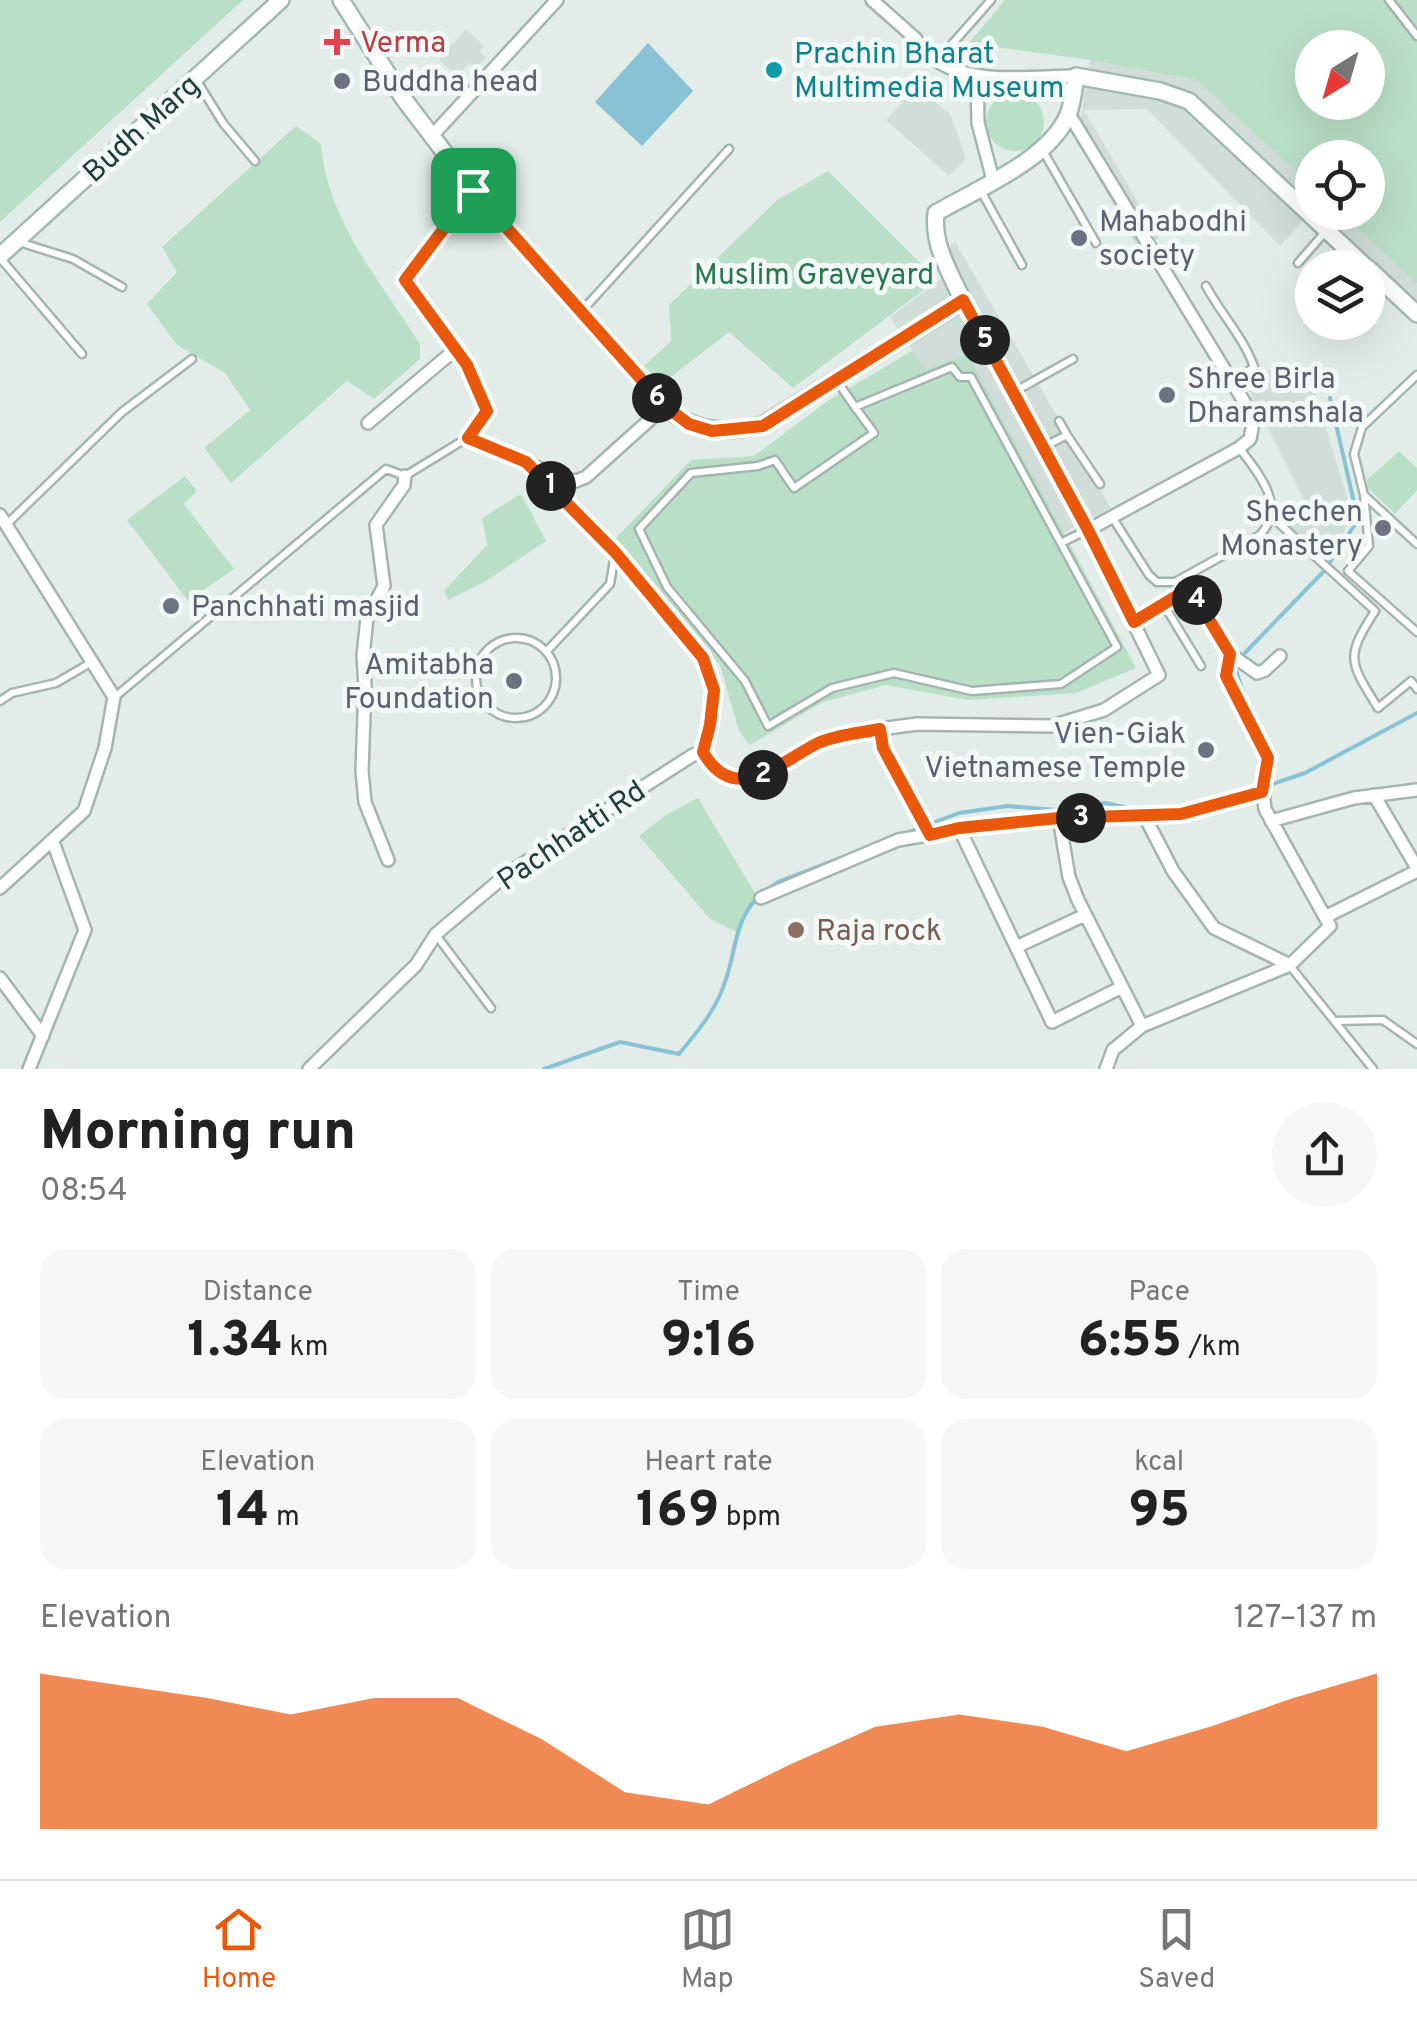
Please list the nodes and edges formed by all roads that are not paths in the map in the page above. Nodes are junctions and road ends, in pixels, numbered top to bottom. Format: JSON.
{"nodes":[{"id":1,"x":281,"y":0,"type":"edge"},
{"id":2,"x":341,"y":0,"type":"edge"},
{"id":3,"x":557,"y":0,"type":"edge"},
{"id":4,"x":872,"y":0,"type":"edge"},
{"id":5,"x":991,"y":0,"type":"edge"},
{"id":6,"x":1389,"y":0,"type":"edge"},
{"id":7,"x":1417,"y":36,"type":"edge"},
{"id":8,"x":916,"y":40,"type":"dead end"},
{"id":9,"x":938,"y":61,"type":"joint"},
{"id":10,"x":977,"y":76,"type":"junction"},
{"id":11,"x":1076,"y":76,"type":"junction"},
{"id":12,"x":195,"y":78,"type":"junction"},
{"id":13,"x":1069,"y":114,"type":"junction"},
{"id":14,"x":431,"y":137,"type":"junction"},
{"id":15,"x":728,"y":149,"type":"dead end"},
{"id":16,"x":1042,"y":149,"type":"junction"},
{"id":17,"x":255,"y":161,"type":"dead end"},
{"id":18,"x":986,"y":184,"type":"junction"},
{"id":19,"x":473,"y":190,"type":"junction"},
{"id":20,"x":1295,"y":200,"type":"edge"},
{"id":21,"x":1327,"y":230,"type":"joint"},
{"id":22,"x":16,"y":241,"type":"junction"},
{"id":23,"x":1096,"y":243,"type":"dead end"},
{"id":24,"x":1309,"y":250,"type":"edge"},
{"id":25,"x":1348,"y":250,"type":"edge"},
{"id":26,"x":0,"y":257,"type":"edge"},
{"id":27,"x":1022,"y":265,"type":"dead end"},
{"id":28,"x":1385,"y":285,"type":"edge"},
{"id":29,"x":1206,"y":286,"type":"dead end"},
{"id":30,"x":122,"y":288,"type":"dead end"},
{"id":31,"x":963,"y":300,"type":"junction"},
{"id":32,"x":580,"y":313,"type":"junction"},
{"id":33,"x":1417,"y":314,"type":"edge"},
{"id":34,"x":456,"y":349,"type":"junction"},
{"id":35,"x":82,"y":354,"type":"dead end"},
{"id":36,"x":192,"y":359,"type":"dead end"},
{"id":37,"x":1074,"y":359,"type":"dead end"},
{"id":38,"x":1417,"y":375,"type":"edge"},
{"id":39,"x":836,"y":380,"type":"junction"},
{"id":40,"x":1231,"y":382,"type":"junction"},
{"id":41,"x":1014,"y":392,"type":"junction"},
{"id":42,"x":665,"y":406,"type":"junction"},
{"id":43,"x":855,"y":407,"type":"junction"},
{"id":44,"x":1059,"y":421,"type":"dead end"},
{"id":45,"x":368,"y":423,"type":"dead end"},
{"id":46,"x":1067,"y":435,"type":"junction"},
{"id":47,"x":468,"y":438,"type":"junction"},
{"id":48,"x":1043,"y":446,"type":"junction"},
{"id":49,"x":1239,"y":448,"type":"junction"},
{"id":50,"x":526,"y":462,"type":"junction"},
{"id":51,"x":405,"y":476,"type":"junction"},
{"id":52,"x":1100,"y":484,"type":"dead end"},
{"id":53,"x":1364,"y":496,"type":"junction"},
{"id":54,"x":1112,"y":516,"type":"junction"},
{"id":55,"x":1272,"y":516,"type":"junction"},
{"id":56,"x":3,"y":520,"type":"edge"},
{"id":57,"x":1088,"y":530,"type":"junction"},
{"id":58,"x":1061,"y":544,"type":"junction"},
{"id":59,"x":1417,"y":544,"type":"edge"},
{"id":60,"x":615,"y":552,"type":"junction"},
{"id":61,"x":1163,"y":604,"type":"junction"},
{"id":62,"x":1134,"y":622,"type":"junction"},
{"id":63,"x":1417,"y":632,"type":"edge"},
{"id":64,"x":546,"y":652,"type":"junction"},
{"id":65,"x":1230,"y":654,"type":"junction"},
{"id":66,"x":1280,"y":656,"type":"dead end"},
{"id":67,"x":92,"y":662,"type":"junction"},
{"id":68,"x":1201,"y":666,"type":"dead end"},
{"id":69,"x":1417,"y":689,"type":"edge"},
{"id":70,"x":114,"y":697,"type":"junction"},
{"id":71,"x":0,"y":700,"type":"edge"},
{"id":72,"x":880,"y":729,"type":"junction"},
{"id":73,"x":703,"y":752,"type":"junction"},
{"id":74,"x":1262,"y":787,"type":"junction"},
{"id":75,"x":1417,"y":790,"type":"edge"},
{"id":76,"x":1374,"y":796,"type":"junction"},
{"id":77,"x":1145,"y":816,"type":"junction"},
{"id":78,"x":1059,"y":818,"type":"junction"},
{"id":79,"x":1271,"y":821,"type":"junction"},
{"id":80,"x":959,"y":828,"type":"junction"},
{"id":81,"x":930,"y":835,"type":"junction"},
{"id":82,"x":54,"y":842,"type":"junction"},
{"id":83,"x":388,"y":860,"type":"dead end"},
{"id":84,"x":1417,"y":870,"type":"edge"},
{"id":85,"x":0,"y":888,"type":"edge"},
{"id":86,"x":761,"y":898,"type":"dead end"},
{"id":87,"x":1085,"y":915,"type":"junction"},
{"id":88,"x":1325,"y":917,"type":"junction"},
{"id":89,"x":436,"y":934,"type":"junction"},
{"id":90,"x":1016,"y":947,"type":"junction"},
{"id":91,"x":1290,"y":965,"type":"junction"},
{"id":92,"x":0,"y":978,"type":"edge"},
{"id":93,"x":1122,"y":987,"type":"junction"},
{"id":94,"x":491,"y":1008,"type":"dead end"},
{"id":95,"x":1336,"y":1021,"type":"junction"},
{"id":96,"x":1142,"y":1026,"type":"junction"},
{"id":97,"x":43,"y":1036,"type":"junction"},
{"id":98,"x":1417,"y":1044,"type":"edge"},
{"id":99,"x":29,"y":1069,"type":"edge"},
{"id":100,"x":309,"y":1069,"type":"edge"},
{"id":101,"x":1106,"y":1069,"type":"edge"},
{"id":102,"x":1373,"y":1069,"type":"edge"}],
"edges":[{"from":1,"to":12,"type":"street","name":"Budh Marg"},
{"from":2,"to":14,"type":"street"},
{"from":3,"to":14,"type":"street"},
{"from":4,"to":8,"type":"street"},
{"from":5,"to":9,"type":"lane"},
{"from":6,"to":7,"type":"lane"},
{"from":9,"to":10,"type":"street"},
{"from":10,"to":11,"type":"street"},
{"from":10,"to":18,"type":"street"},
{"from":11,"to":13,"type":"street"},
{"from":11,"to":20,"type":"street"},
{"from":12,"to":17,"type":"lane"},
{"from":12,"to":22,"type":"street","name":"Budh Marg"},
{"from":13,"to":16,"type":"street"},
{"from":13,"to":40,"type":"street"},
{"from":14,"to":19,"type":"street"},
{"from":15,"to":32,"type":"lane"},
{"from":16,"to":18,"type":"street"},
{"from":16,"to":23,"type":"lane"},
{"from":18,"to":27,"type":"lane"},
{"from":18,"to":31,"type":"street"},
{"from":19,"to":32,"type":"street"},
{"from":19,"to":34,"type":"street"},
{"from":21,"to":24,"type":"lane"},
{"from":21,"to":25,"type":"street"},
{"from":22,"to":26,"type":"street","name":"Budh Marg"},
{"from":22,"to":30,"type":"lane"},
{"from":26,"to":35,"type":"lane"},
{"from":28,"to":33,"type":"street"},
{"from":29,"to":40,"type":"lane"},
{"from":31,"to":39,"type":"street"},
{"from":31,"to":41,"type":"street"},
{"from":32,"to":42,"type":"street"},
{"from":34,"to":45,"type":"street"},
{"from":34,"to":47,"type":"street"},
{"from":36,"to":56,"type":"lane"},
{"from":37,"to":41,"type":"lane"},
{"from":38,"to":53,"type":"lane"},
{"from":39,"to":42,"type":"street"},
{"from":39,"to":43,"type":"lane"},
{"from":40,"to":49,"type":"street"},
{"from":41,"to":48,"type":"street"},
{"from":42,"to":50,"type":"street"},
{"from":43,"to":58,"type":"lane"},
{"from":43,"to":58,"type":"lane"},
{"from":44,"to":46,"type":"lane"},
{"from":46,"to":48,"type":"lane"},
{"from":46,"to":52,"type":"lane"},
{"from":47,"to":50,"type":"street"},
{"from":47,"to":51,"type":"lane"},
{"from":48,"to":57,"type":"street"},
{"from":49,"to":54,"type":"street"},
{"from":49,"to":55,"type":"lane"},
{"from":50,"to":60,"type":"street"},
{"from":51,"to":70,"type":"lane"},
{"from":51,"to":83,"type":"street"},
{"from":53,"to":59,"type":"lane"},
{"from":53,"to":63,"type":"lane"},
{"from":54,"to":55,"type":"lane"},
{"from":54,"to":57,"type":"street"},
{"from":55,"to":69,"type":"lane"},
{"from":56,"to":67,"type":"street"},
{"from":57,"to":58,"type":"lane"},
{"from":57,"to":62,"type":"street"},
{"from":60,"to":64,"type":"lane"},
{"from":60,"to":73,"type":"street"},
{"from":61,"to":62,"type":"street"},
{"from":61,"to":65,"type":"street"},
{"from":61,"to":68,"type":"lane"},
{"from":62,"to":72,"type":"street"},
{"from":64,"to":64,"type":"lane"},
{"from":65,"to":66,"type":"street"},
{"from":65,"to":74,"type":"street"},
{"from":67,"to":70,"type":"street"},
{"from":67,"to":71,"type":"lane"},
{"from":70,"to":82,"type":"street"},
{"from":72,"to":73,"type":"street"},
{"from":72,"to":81,"type":"street"},
{"from":73,"to":89,"type":"street","name":"Pachhatti Rd"},
{"from":74,"to":77,"type":"street"},
{"from":74,"to":79,"type":"street"},
{"from":75,"to":76,"type":"street"},
{"from":76,"to":79,"type":"street"},
{"from":76,"to":84,"type":"street"},
{"from":77,"to":78,"type":"street"},
{"from":77,"to":91,"type":"street"},
{"from":78,"to":80,"type":"street"},
{"from":78,"to":87,"type":"street"},
{"from":79,"to":88,"type":"street"},
{"from":80,"to":81,"type":"street"},
{"from":80,"to":90,"type":"street"},
{"from":81,"to":86,"type":"street"},
{"from":82,"to":85,"type":"street"},
{"from":82,"to":97,"type":"street"},
{"from":84,"to":88,"type":"street"},
{"from":87,"to":90,"type":"street"},
{"from":87,"to":93,"type":"street"},
{"from":88,"to":91,"type":"street"},
{"from":89,"to":94,"type":"lane"},
{"from":89,"to":100,"type":"street","name":"Pachhatti Rd"},
{"from":90,"to":93,"type":"street"},
{"from":91,"to":95,"type":"lane"},
{"from":91,"to":96,"type":"street"},
{"from":92,"to":97,"type":"street"},
{"from":93,"to":96,"type":"street"},
{"from":95,"to":98,"type":"lane"},
{"from":95,"to":102,"type":"lane"},
{"from":96,"to":101,"type":"street"},
{"from":97,"to":99,"type":"street"}]}
